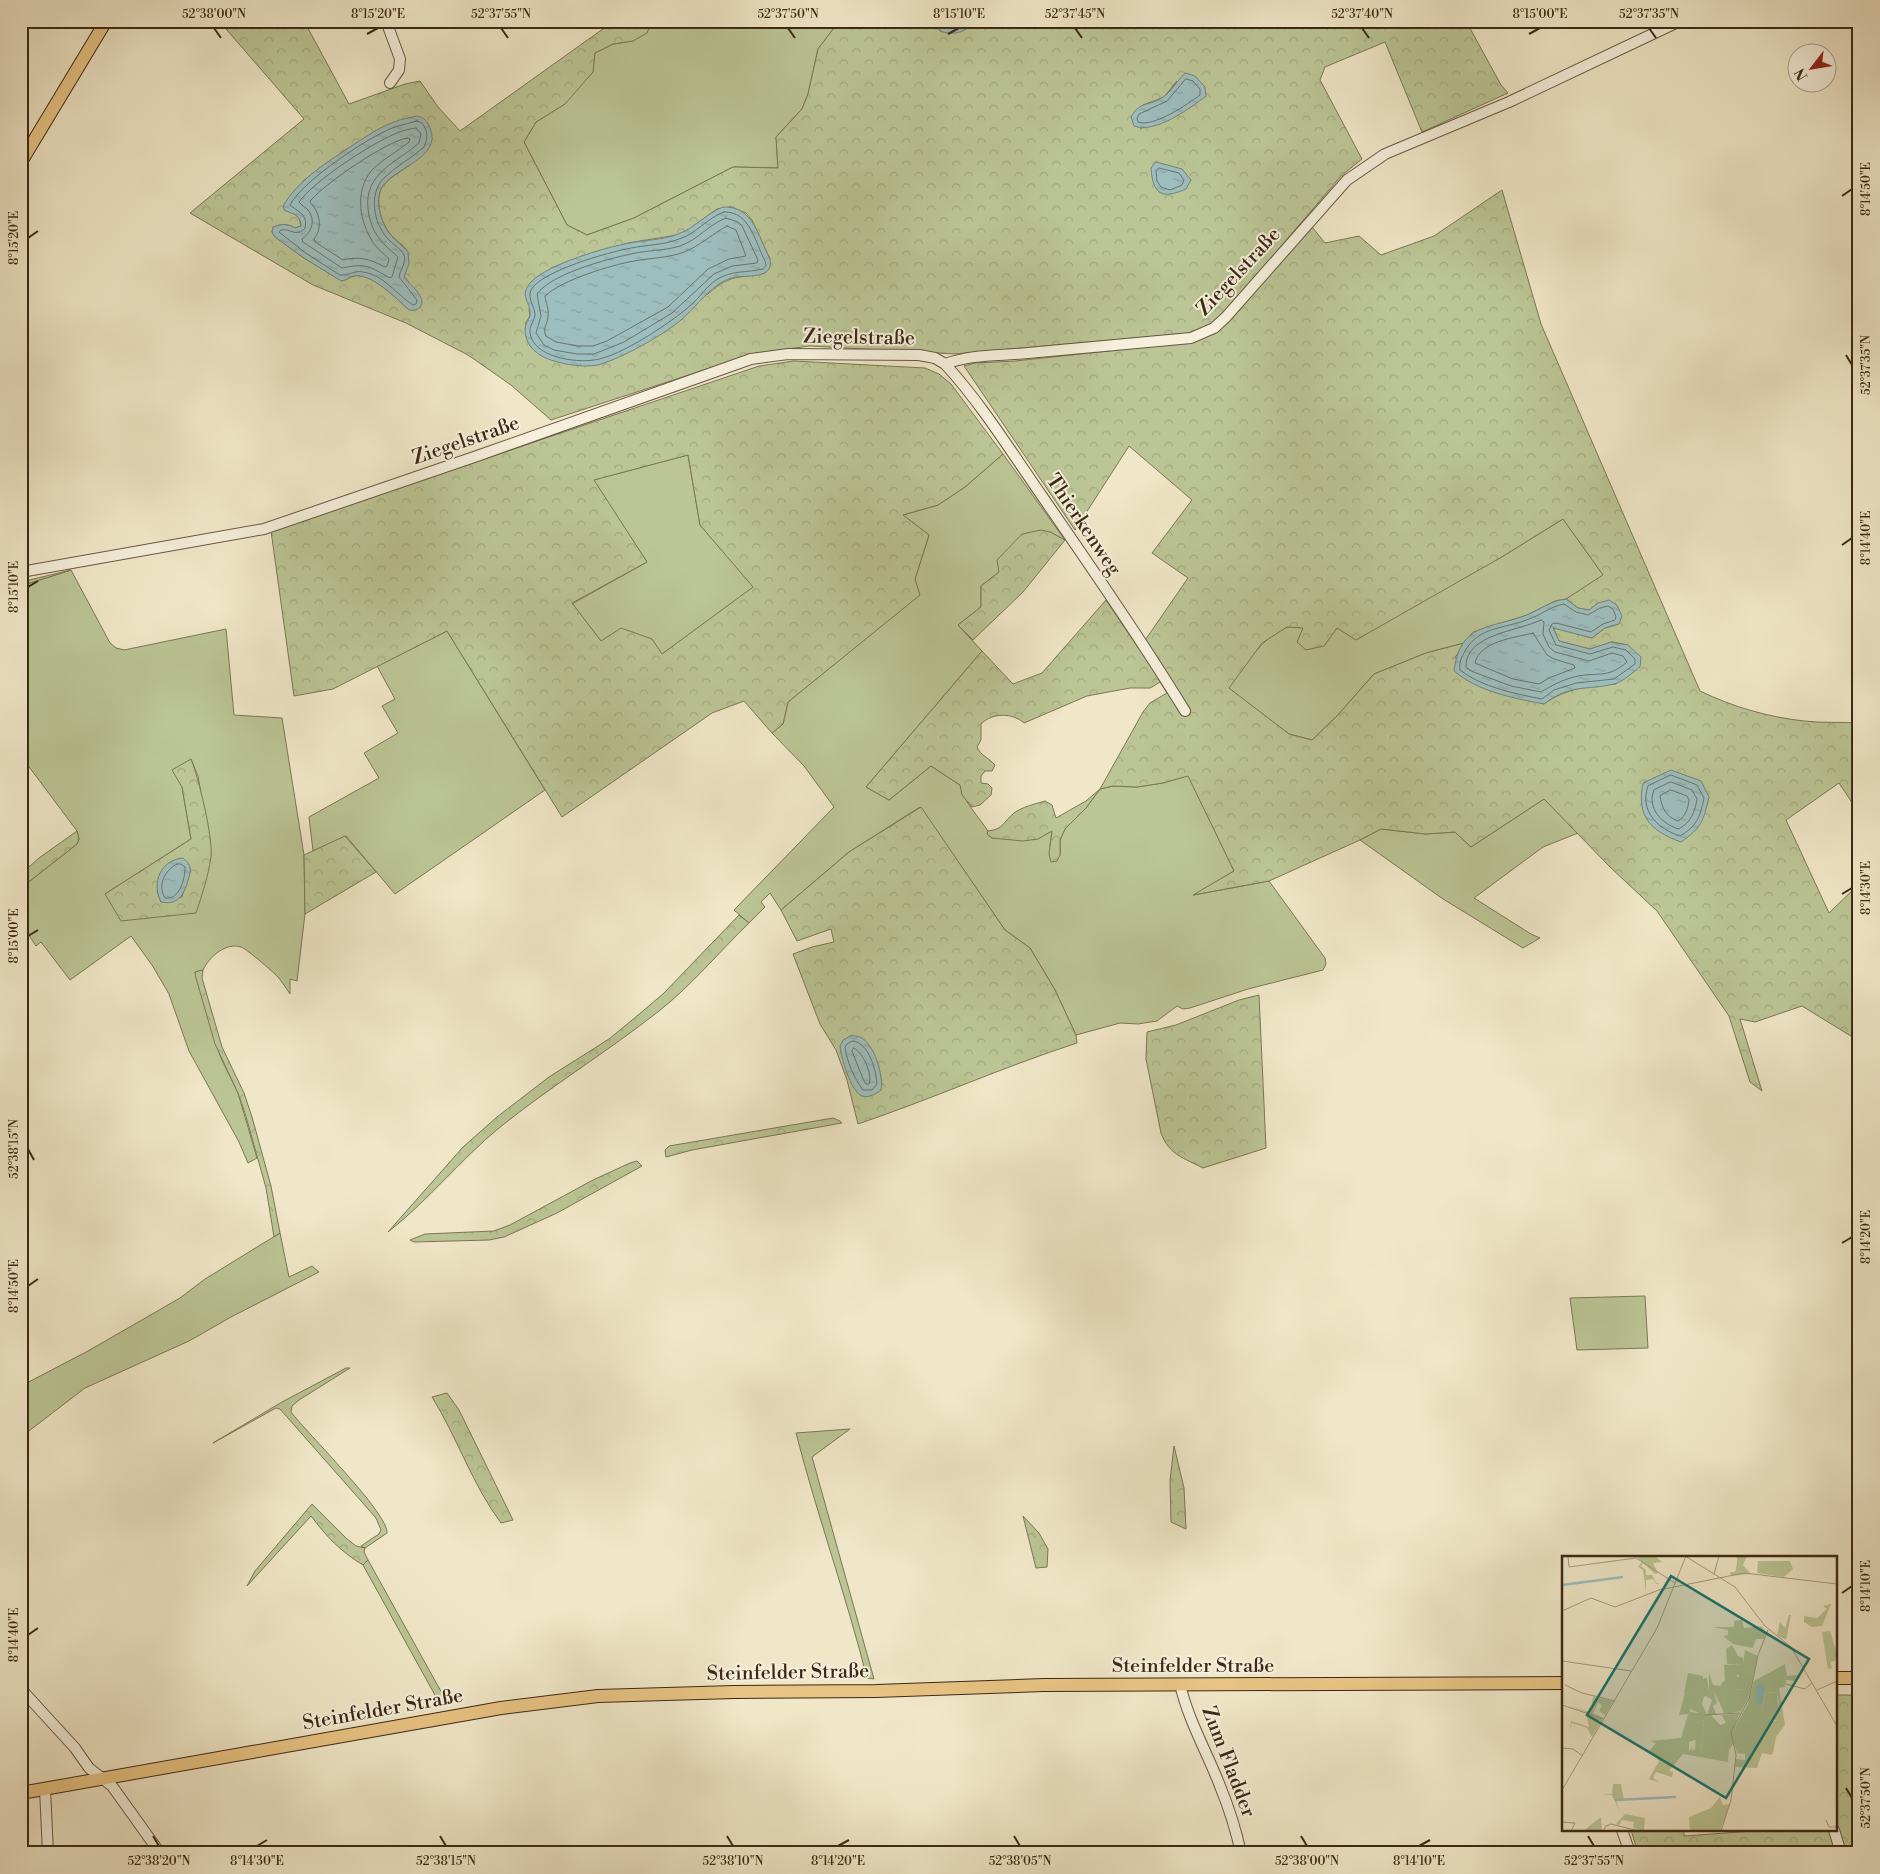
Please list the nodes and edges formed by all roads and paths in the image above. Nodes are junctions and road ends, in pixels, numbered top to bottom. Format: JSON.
{"nodes":[{"id":1,"x":106,"y":21,"type":"edge"},
{"id":2,"x":386,"y":21,"type":"edge"},
{"id":3,"x":1680,"y":21,"type":"edge"},
{"id":4,"x":390,"y":83,"type":"dead end"},
{"id":5,"x":21,"y":162,"type":"edge"},
{"id":6,"x":945,"y":364,"type":"junction"},
{"id":7,"x":21,"y":572,"type":"edge"},
{"id":8,"x":1185,"y":711,"type":"dead end"},
{"id":9,"x":1838,"y":1678,"type":"edge"},
{"id":10,"x":1859,"y":1678,"type":"edge"},
{"id":11,"x":1562,"y":1683,"type":"edge"},
{"id":12,"x":1180,"y":1684,"type":"junction"},
{"id":13,"x":21,"y":1689,"type":"edge"},
{"id":14,"x":102,"y":1778,"type":"junction"},
{"id":15,"x":45,"y":1789,"type":"junction"},
{"id":16,"x":21,"y":1793,"type":"edge"},
{"id":17,"x":1623,"y":1832,"type":"edge"},
{"id":18,"x":1835,"y":1832,"type":"edge"},
{"id":19,"x":48,"y":1853,"type":"edge"},
{"id":20,"x":160,"y":1853,"type":"edge"},
{"id":21,"x":1241,"y":1853,"type":"edge"},
{"id":22,"x":1630,"y":1853,"type":"edge"},
{"id":23,"x":1841,"y":1853,"type":"edge"}],
"edges":[{"from":1,"to":5,"type":"main road"},
{"from":2,"to":4,"type":"street"},
{"from":3,"to":6,"type":"street","name":"Ziegelstraße"},
{"from":6,"to":7,"type":"street","name":"Ziegelstraße"},
{"from":6,"to":8,"type":"street","name":"Thierkenweg"},
{"from":9,"to":10,"type":"main road"},
{"from":11,"to":12,"type":"main road","name":"Steinfelder Straße"},
{"from":12,"to":14,"type":"main road","name":"Steinfelder Straße"},
{"from":12,"to":21,"type":"street","name":"Zum Fladder"},
{"from":13,"to":14,"type":"street"},
{"from":14,"to":15,"type":"main road","name":"Steinfelder Straße"},
{"from":14,"to":20,"type":"street"},
{"from":15,"to":16,"type":"main road","name":"Steinfelder Straße"},
{"from":15,"to":19,"type":"street"},
{"from":17,"to":22,"type":"street"},
{"from":18,"to":23,"type":"street"}]}
